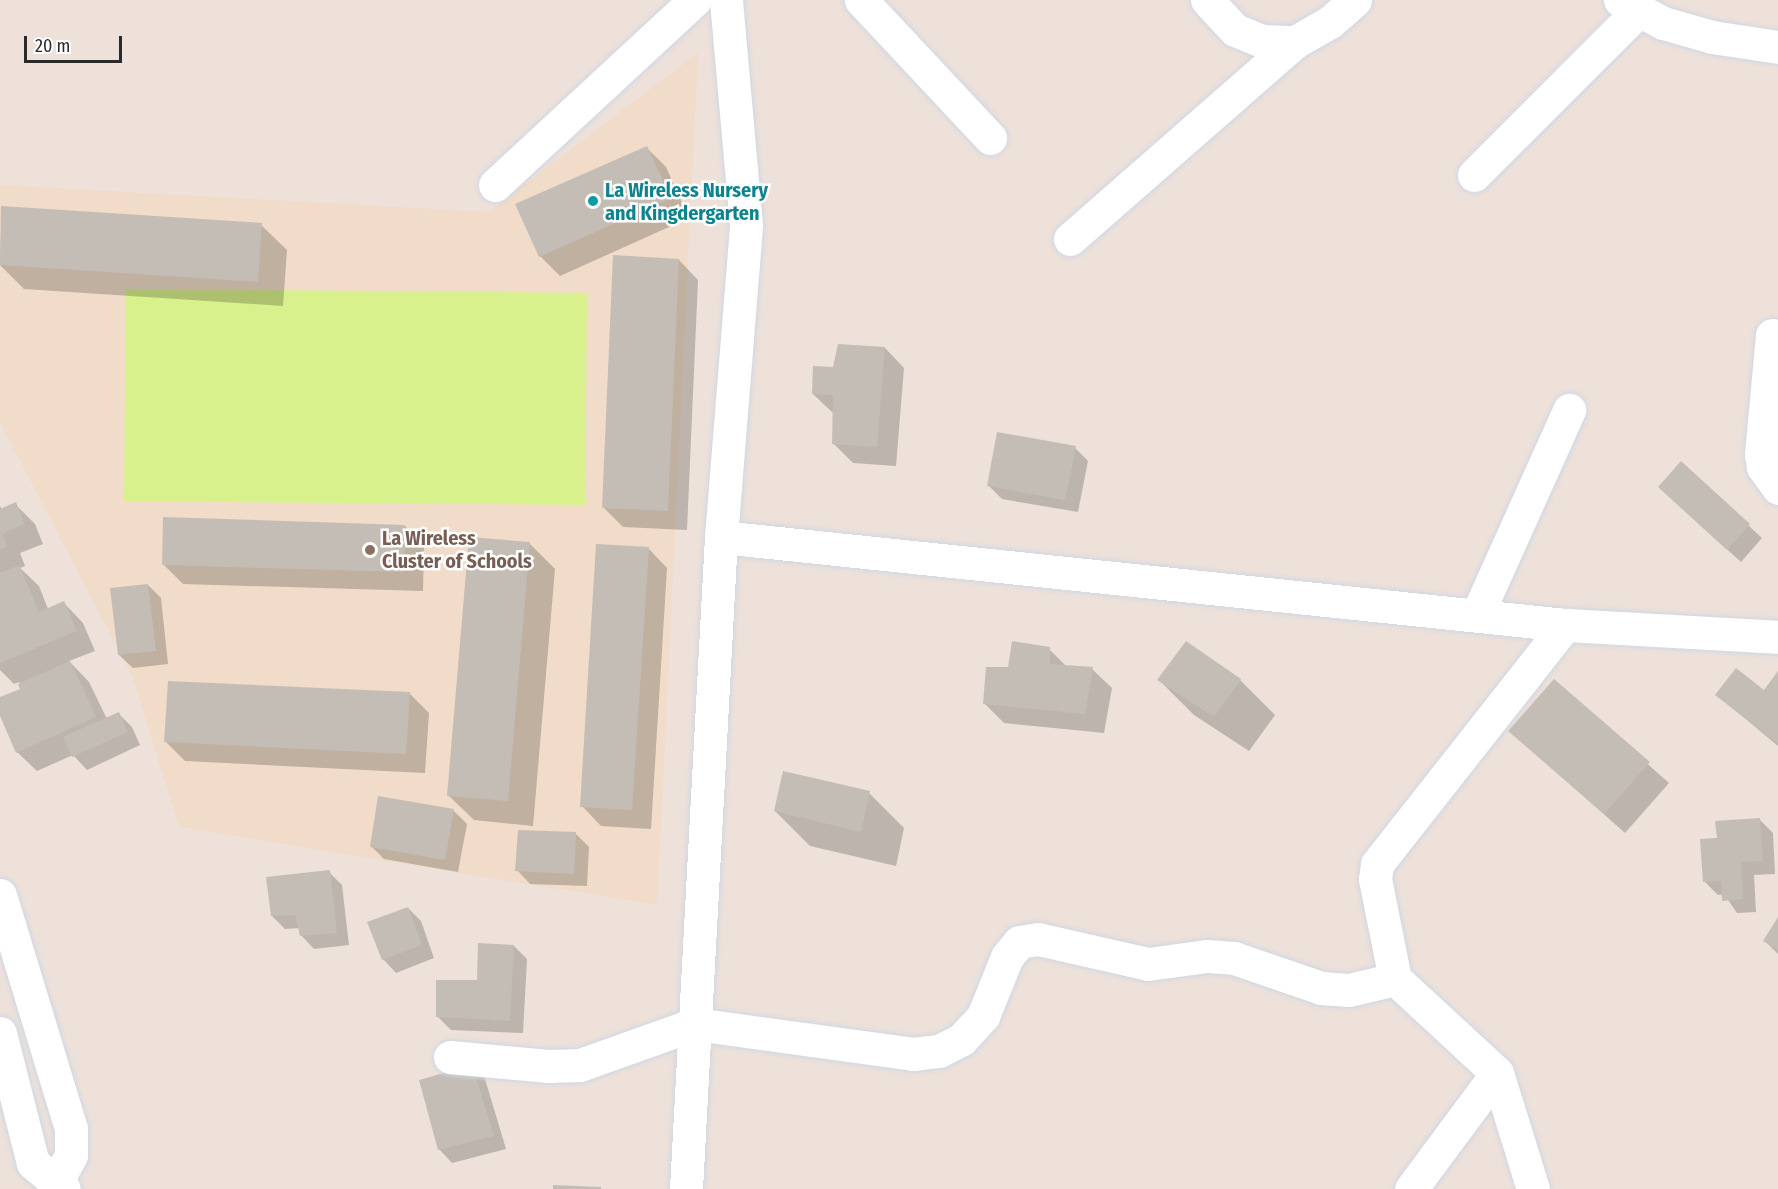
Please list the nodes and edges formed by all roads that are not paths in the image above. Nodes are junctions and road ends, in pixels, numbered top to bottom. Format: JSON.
{"nodes":[{"id":1,"x":695,"y":0,"type":"edge"},
{"id":2,"x":726,"y":0,"type":"edge"},
{"id":3,"x":861,"y":0,"type":"edge"},
{"id":4,"x":1207,"y":0,"type":"edge"},
{"id":5,"x":1355,"y":0,"type":"edge"},
{"id":6,"x":1629,"y":5,"type":"edge"},
{"id":7,"x":1295,"y":42,"type":"junction"},
{"id":8,"x":1778,"y":47,"type":"edge"},
{"id":9,"x":990,"y":138,"type":"dead end"},
{"id":10,"x":1474,"y":175,"type":"dead end"},
{"id":11,"x":495,"y":185,"type":"dead end"},
{"id":12,"x":1070,"y":239,"type":"dead end"},
{"id":13,"x":1772,"y":335,"type":"dead end"},
{"id":14,"x":1569,"y":410,"type":"dead end"},
{"id":15,"x":1778,"y":488,"type":"edge"},
{"id":16,"x":721,"y":537,"type":"junction"},
{"id":17,"x":1477,"y":615,"type":"junction"},
{"id":18,"x":1564,"y":625,"type":"junction"},
{"id":19,"x":1778,"y":637,"type":"edge"},
{"id":20,"x":0,"y":895,"type":"edge"},
{"id":21,"x":1395,"y":979,"type":"junction"},
{"id":22,"x":695,"y":1024,"type":"junction"},
{"id":23,"x":0,"y":1033,"type":"edge"},
{"id":24,"x":450,"y":1057,"type":"dead end"},
{"id":25,"x":1497,"y":1073,"type":"junction"},
{"id":26,"x":58,"y":1186,"type":"edge"},
{"id":27,"x":686,"y":1189,"type":"edge"},
{"id":28,"x":1411,"y":1189,"type":"edge"},
{"id":29,"x":1533,"y":1189,"type":"edge"}],
"edges":[{"from":1,"to":11,"type":"street"},
{"from":2,"to":16,"type":"street"},
{"from":3,"to":9,"type":"street"},
{"from":4,"to":7,"type":"street"},
{"from":5,"to":7,"type":"street"},
{"from":6,"to":8,"type":"street"},
{"from":6,"to":10,"type":"street"},
{"from":7,"to":12,"type":"street"},
{"from":13,"to":15,"type":"street"},
{"from":14,"to":17,"type":"street"},
{"from":16,"to":17,"type":"street"},
{"from":16,"to":22,"type":"street"},
{"from":17,"to":18,"type":"street"},
{"from":18,"to":19,"type":"street"},
{"from":18,"to":21,"type":"street"},
{"from":20,"to":26,"type":"street"},
{"from":21,"to":22,"type":"street"},
{"from":21,"to":25,"type":"street"},
{"from":22,"to":24,"type":"street"},
{"from":22,"to":27,"type":"street"},
{"from":23,"to":26,"type":"street"},
{"from":25,"to":28,"type":"street"},
{"from":25,"to":29,"type":"street"}]}
